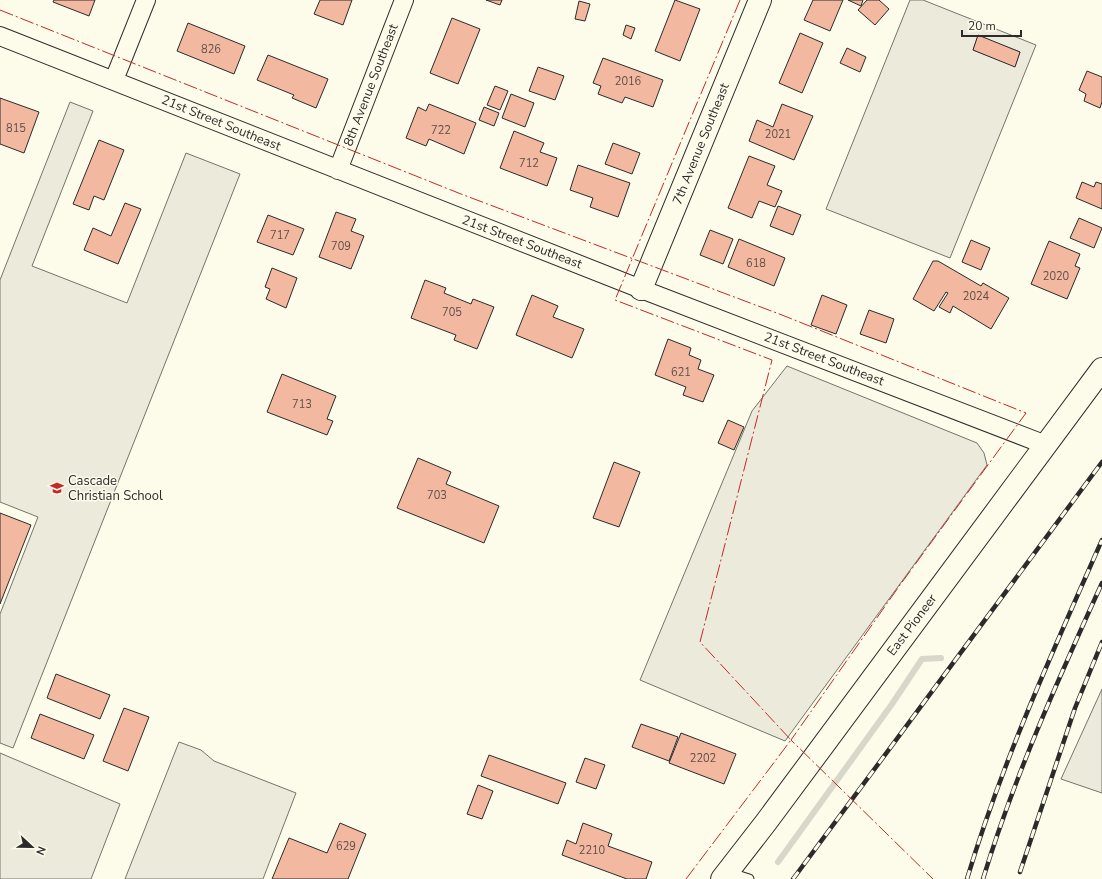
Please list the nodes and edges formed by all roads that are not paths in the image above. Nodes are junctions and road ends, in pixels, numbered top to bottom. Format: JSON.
{"nodes":[{"id":1,"x":146,"y":0,"type":"edge"},
{"id":2,"x":404,"y":0,"type":"edge"},
{"id":3,"x":760,"y":0,"type":"edge"},
{"id":4,"x":0,"y":36,"type":"edge"},
{"id":5,"x":114,"y":80,"type":"junction"},
{"id":6,"x":338,"y":170,"type":"junction"},
{"id":7,"x":641,"y":289,"type":"junction"},
{"id":8,"x":1102,"y":370,"type":"edge"},
{"id":9,"x":1046,"y":445,"type":"junction"},
{"id":10,"x":724,"y":875,"type":"edge"},
{"id":11,"x":749,"y":879,"type":"edge"}],
"edges":[{"from":1,"to":5,"type":"street"},
{"from":2,"to":6,"type":"street","name":"8th Avenue Southeast"},
{"from":3,"to":7,"type":"street","name":"7th Avenue Southeast"},
{"from":4,"to":5,"type":"street","name":"21st Street Southeast"},
{"from":5,"to":6,"type":"street","name":"21st Street Southeast"},
{"from":6,"to":7,"type":"street","name":"21st Street Southeast"},
{"from":7,"to":9,"type":"street","name":"21st Street Southeast"},
{"from":8,"to":9,"type":"street","name":"East Pioneer"},
{"from":9,"to":10,"type":"street","name":"East Pioneer"},
{"from":10,"to":11,"type":"lane"}]}
